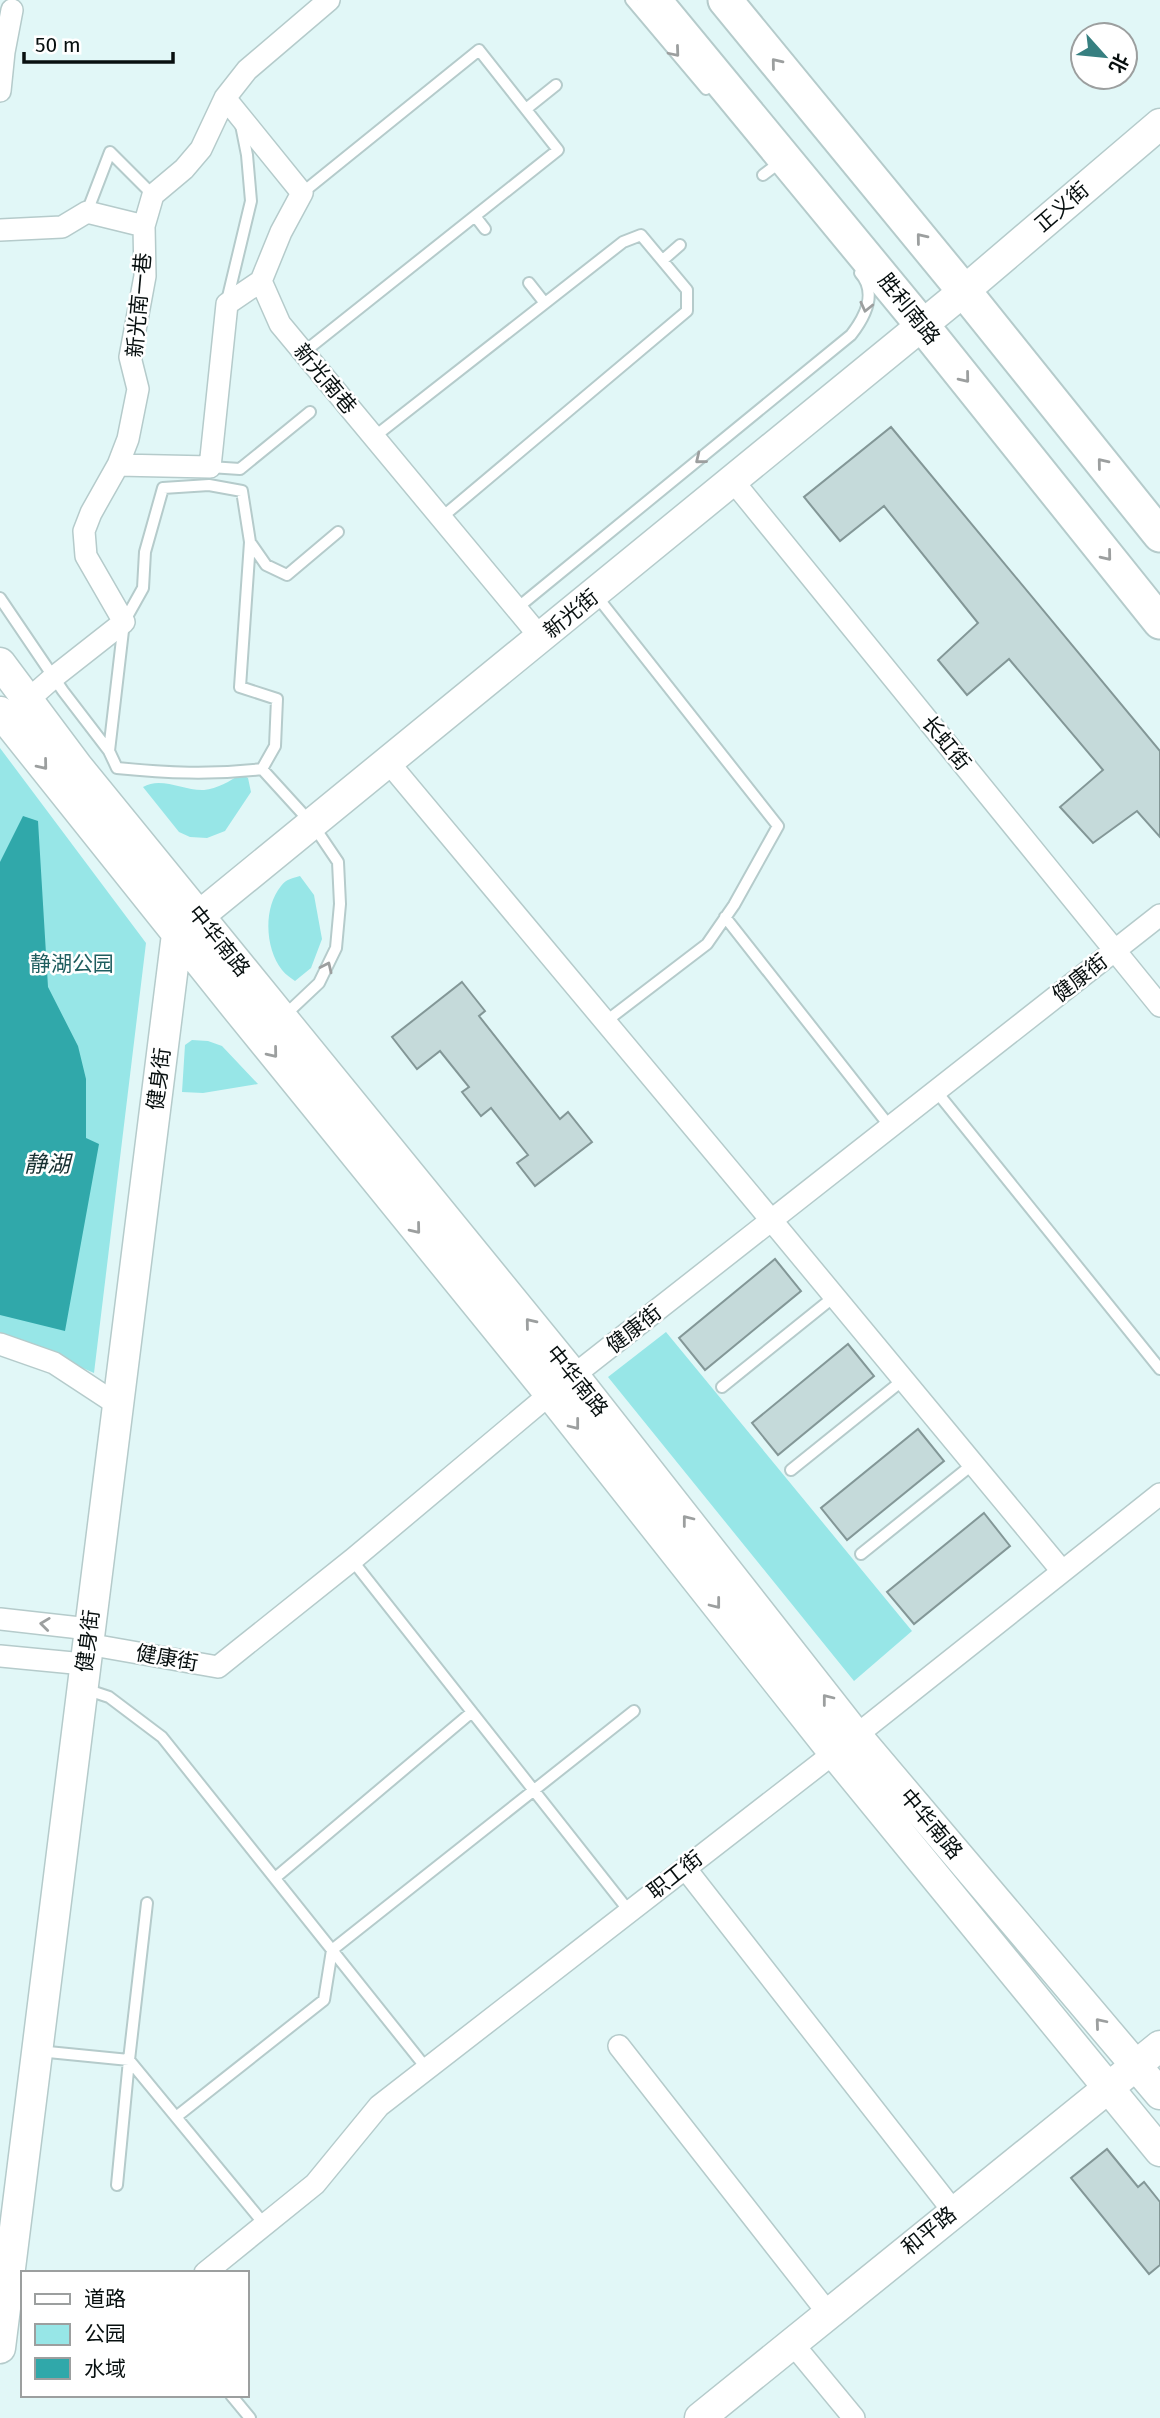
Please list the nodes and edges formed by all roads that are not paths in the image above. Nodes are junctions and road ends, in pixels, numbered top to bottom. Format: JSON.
{"nodes":[{"id":1,"x":329,"y":0,"type":"edge"},
{"id":2,"x":725,"y":0,"type":"edge"},
{"id":3,"x":13,"y":9,"type":"edge"},
{"id":4,"x":645,"y":9,"type":"edge"},
{"id":5,"x":556,"y":85,"type":"dead end"},
{"id":6,"x":0,"y":92,"type":"edge"},
{"id":7,"x":713,"y":97,"type":"dead end"},
{"id":8,"x":232,"y":106,"type":"junction"},
{"id":9,"x":526,"y":109,"type":"junction"},
{"id":10,"x":1160,"y":124,"type":"edge"},
{"id":11,"x":302,"y":193,"type":"junction"},
{"id":12,"x":153,"y":195,"type":"junction"},
{"id":13,"x":87,"y":212,"type":"junction"},
{"id":14,"x":475,"y":216,"type":"junction"},
{"id":15,"x":144,"y":226,"type":"junction"},
{"id":16,"x":485,"y":229,"type":"dead end"},
{"id":17,"x":0,"y":230,"type":"edge"},
{"id":18,"x":680,"y":245,"type":"dead end"},
{"id":19,"x":664,"y":259,"type":"junction"},
{"id":20,"x":849,"y":259,"type":"dead end"},
{"id":21,"x":261,"y":281,"type":"junction"},
{"id":22,"x":529,"y":283,"type":"dead end"},
{"id":23,"x":964,"y":291,"type":"junction"},
{"id":24,"x":544,"y":302,"type":"junction"},
{"id":25,"x":226,"y":304,"type":"junction"},
{"id":26,"x":922,"y":325,"type":"junction"},
{"id":27,"x":303,"y":352,"type":"junction"},
{"id":28,"x":310,"y":412,"type":"dead end"},
{"id":29,"x":374,"y":437,"type":"junction"},
{"id":30,"x":118,"y":465,"type":"junction"},
{"id":31,"x":210,"y":467,"type":"junction"},
{"id":32,"x":733,"y":481,"type":"junction"},
{"id":33,"x":441,"y":518,"type":"junction"},
{"id":34,"x":338,"y":532,"type":"dead end"},
{"id":35,"x":1160,"y":535,"type":"edge"},
{"id":36,"x":250,"y":542,"type":"junction"},
{"id":37,"x":595,"y":594,"type":"junction"},
{"id":38,"x":0,"y":598,"type":"edge"},
{"id":39,"x":516,"y":609,"type":"junction"},
{"id":40,"x":124,"y":622,"type":"junction"},
{"id":41,"x":1160,"y":622,"type":"edge"},
{"id":42,"x":541,"y":638,"type":"junction"},
{"id":43,"x":0,"y":663,"type":"edge"},
{"id":44,"x":54,"y":677,"type":"junction"},
{"id":45,"x":29,"y":699,"type":"junction"},
{"id":46,"x":0,"y":712,"type":"edge"},
{"id":47,"x":108,"y":751,"type":"junction"},
{"id":48,"x":389,"y":763,"type":"junction"},
{"id":49,"x":262,"y":769,"type":"junction"},
{"id":50,"x":313,"y":825,"type":"junction"},
{"id":51,"x":1160,"y":915,"type":"edge"},
{"id":52,"x":725,"y":917,"type":"junction"},
{"id":53,"x":188,"y":926,"type":"junction"},
{"id":54,"x":1115,"y":950,"type":"junction"},
{"id":55,"x":1160,"y":1006,"type":"edge"},
{"id":56,"x":282,"y":1017,"type":"junction"},
{"id":57,"x":606,"y":1022,"type":"junction"},
{"id":58,"x":936,"y":1091,"type":"junction"},
{"id":59,"x":891,"y":1128,"type":"junction"},
{"id":60,"x":772,"y":1221,"type":"junction"},
{"id":61,"x":835,"y":1296,"type":"junction"},
{"id":62,"x":0,"y":1344,"type":"edge"},
{"id":63,"x":1160,"y":1368,"type":"edge"},
{"id":64,"x":904,"y":1380,"type":"junction"},
{"id":65,"x":562,"y":1385,"type":"junction"},
{"id":66,"x":722,"y":1387,"type":"dead end"},
{"id":67,"x":118,"y":1405,"type":"junction"},
{"id":68,"x":973,"y":1464,"type":"junction"},
{"id":69,"x":791,"y":1470,"type":"dead end"},
{"id":70,"x":1160,"y":1494,"type":"edge"},
{"id":71,"x":861,"y":1554,"type":"dead end"},
{"id":72,"x":352,"y":1560,"type":"junction"},
{"id":73,"x":1062,"y":1571,"type":"junction"},
{"id":74,"x":0,"y":1619,"type":"edge"},
{"id":75,"x":0,"y":1656,"type":"edge"},
{"id":76,"x":86,"y":1656,"type":"junction"},
{"id":77,"x":634,"y":1711,"type":"dead end"},
{"id":78,"x":472,"y":1712,"type":"junction"},
{"id":79,"x":844,"y":1744,"type":"junction"},
{"id":80,"x":534,"y":1790,"type":"junction"},
{"id":81,"x":685,"y":1868,"type":"junction"},
{"id":82,"x":275,"y":1878,"type":"junction"},
{"id":83,"x":147,"y":1903,"type":"dead end"},
{"id":84,"x":629,"y":1911,"type":"junction"},
{"id":85,"x":332,"y":1950,"type":"junction"},
{"id":86,"x":619,"y":2046,"type":"dead end"},
{"id":87,"x":1160,"y":2046,"type":"edge"},
{"id":88,"x":37,"y":2051,"type":"junction"},
{"id":89,"x":129,"y":2060,"type":"junction"},
{"id":90,"x":1136,"y":2065,"type":"junction"},
{"id":91,"x":427,"y":2069,"type":"junction"},
{"id":92,"x":1107,"y":2087,"type":"junction"},
{"id":93,"x":1160,"y":2094,"type":"edge"},
{"id":94,"x":176,"y":2117,"type":"junction"},
{"id":95,"x":1160,"y":2151,"type":"edge"},
{"id":96,"x":117,"y":2185,"type":"dead end"},
{"id":97,"x":954,"y":2212,"type":"junction"},
{"id":98,"x":265,"y":2225,"type":"junction"},
{"id":99,"x":208,"y":2271,"type":"edge"},
{"id":100,"x":14,"y":2296,"type":"edge"},
{"id":101,"x":828,"y":2313,"type":"junction"},
{"id":102,"x":792,"y":2343,"type":"junction"},
{"id":103,"x":0,"y":2348,"type":"edge"},
{"id":104,"x":233,"y":2397,"type":"edge"},
{"id":105,"x":250,"y":2418,"type":"edge"},
{"id":106,"x":700,"y":2418,"type":"edge"},
{"id":107,"x":854,"y":2418,"type":"edge"}],
"edges":[{"from":1,"to":8,"type":"street"},
{"from":23,"to":2,"type":"main road","one_way":true},
{"from":3,"to":6,"type":"street"},
{"from":4,"to":7,"type":"lane","one_way":true},
{"from":4,"to":26,"type":"main road","name":"胜利南路"},
{"from":5,"to":9,"type":"lane"},
{"from":8,"to":11,"type":"street"},
{"from":8,"to":12,"type":"street"},
{"from":8,"to":25,"type":"lane"},
{"from":9,"to":11,"type":"lane"},
{"from":9,"to":14,"type":"lane"},
{"from":10,"to":23,"type":"main road","name":"正义街"},
{"from":11,"to":21,"type":"street"},
{"from":12,"to":13,"type":"lane"},
{"from":12,"to":15,"type":"street","name":"新光南一巷"},
{"from":13,"to":15,"type":"street"},
{"from":13,"to":17,"type":"street"},
{"from":14,"to":16,"type":"lane"},
{"from":14,"to":27,"type":"lane"},
{"from":15,"to":30,"type":"street","name":"新光南一巷"},
{"from":18,"to":19,"type":"lane"},
{"from":19,"to":24,"type":"lane"},
{"from":19,"to":33,"type":"lane"},
{"from":20,"to":39,"type":"lane","one_way":true},
{"from":21,"to":25,"type":"street"},
{"from":21,"to":27,"type":"street","name":"新光南巷"},
{"from":22,"to":24,"type":"lane"},
{"from":23,"to":26,"type":"main road","name":"新光街"},
{"from":35,"to":23,"type":"main road","one_way":true},
{"from":24,"to":29,"type":"lane"},
{"from":25,"to":31,"type":"street"},
{"from":26,"to":32,"type":"main road","name":"新光街"},
{"from":26,"to":41,"type":"main road","name":"胜利南路","one_way":true},
{"from":27,"to":29,"type":"street","name":"新光南巷"},
{"from":28,"to":31,"type":"lane"},
{"from":29,"to":33,"type":"street","name":"新光南巷"},
{"from":30,"to":31,"type":"street"},
{"from":30,"to":40,"type":"street","name":"新光南一巷"},
{"from":32,"to":37,"type":"main road","name":"新光街"},
{"from":32,"to":54,"type":"street","name":"长虹街"},
{"from":33,"to":39,"type":"street","name":"新光南巷"},
{"from":34,"to":36,"type":"lane"},
{"from":36,"to":40,"type":"lane"},
{"from":36,"to":49,"type":"lane"},
{"from":37,"to":42,"type":"main road","name":"新光街"},
{"from":37,"to":52,"type":"lane"},
{"from":38,"to":44,"type":"lane"},
{"from":39,"to":42,"type":"street","name":"新光南巷"},
{"from":40,"to":44,"type":"street"},
{"from":40,"to":47,"type":"lane"},
{"from":42,"to":48,"type":"main road","name":"新光街"},
{"from":43,"to":45,"type":"main road","name":"中华南路"},
{"from":44,"to":45,"type":"street"},
{"from":44,"to":47,"type":"lane"},
{"from":45,"to":53,"type":"main road","name":"中华南路"},
{"from":46,"to":53,"type":"main road","one_way":true},
{"from":47,"to":49,"type":"lane"},
{"from":48,"to":50,"type":"main road","name":"新光街"},
{"from":48,"to":57,"type":"street"},
{"from":49,"to":50,"type":"lane"},
{"from":50,"to":53,"type":"main road","name":"新光街"},
{"from":56,"to":50,"type":"lane","one_way":true},
{"from":51,"to":54,"type":"street","name":"健康街"},
{"from":52,"to":57,"type":"lane"},
{"from":52,"to":59,"type":"lane"},
{"from":53,"to":56,"type":"main road","name":"中华南路"},
{"from":53,"to":65,"type":"main road","name":"中华南路","one_way":true},
{"from":53,"to":67,"type":"main road","name":"健身街"},
{"from":54,"to":55,"type":"street","name":"长虹街"},
{"from":54,"to":58,"type":"street","name":"健康街"},
{"from":65,"to":56,"type":"main road","name":"中华南路","one_way":true},
{"from":57,"to":60,"type":"street"},
{"from":58,"to":59,"type":"street","name":"健康街"},
{"from":58,"to":63,"type":"lane"},
{"from":59,"to":60,"type":"street","name":"健康街"},
{"from":60,"to":61,"type":"street"},
{"from":60,"to":65,"type":"street","name":"健康街"},
{"from":61,"to":64,"type":"street"},
{"from":61,"to":66,"type":"lane"},
{"from":62,"to":67,"type":"street"},
{"from":64,"to":68,"type":"street"},
{"from":64,"to":69,"type":"lane"},
{"from":65,"to":72,"type":"street","name":"健康街"},
{"from":65,"to":79,"type":"main road","name":"中华南路"},
{"from":67,"to":76,"type":"main road","name":"健身街"},
{"from":68,"to":71,"type":"lane"},
{"from":68,"to":73,"type":"street"},
{"from":70,"to":73,"type":"street","name":"职工街"},
{"from":72,"to":76,"type":"street","name":"健康街"},
{"from":72,"to":78,"type":"lane"},
{"from":73,"to":79,"type":"street","name":"职工街"},
{"from":76,"to":74,"type":"street","one_way":true},
{"from":75,"to":76,"type":"street"},
{"from":76,"to":82,"type":"lane"},
{"from":76,"to":88,"type":"main road","name":"健身街"},
{"from":77,"to":80,"type":"lane"},
{"from":78,"to":80,"type":"lane"},
{"from":78,"to":82,"type":"lane"},
{"from":79,"to":81,"type":"street","name":"职工街"},
{"from":90,"to":79,"type":"main road","name":"中华南路","one_way":true},
{"from":79,"to":92,"type":"main road","name":"中华南路"},
{"from":80,"to":84,"type":"lane"},
{"from":80,"to":85,"type":"lane"},
{"from":81,"to":84,"type":"street","name":"职工街"},
{"from":81,"to":97,"type":"street"},
{"from":82,"to":85,"type":"lane"},
{"from":83,"to":89,"type":"lane"},
{"from":84,"to":91,"type":"street","name":"职工街"},
{"from":85,"to":91,"type":"lane"},
{"from":85,"to":94,"type":"lane"},
{"from":86,"to":101,"type":"street"},
{"from":87,"to":90,"type":"main road","name":"和平路"},
{"from":88,"to":89,"type":"lane"},
{"from":88,"to":100,"type":"main road","name":"健身街"},
{"from":89,"to":94,"type":"lane"},
{"from":89,"to":96,"type":"lane"},
{"from":90,"to":92,"type":"main road","name":"和平路"},
{"from":90,"to":93,"type":"main road","name":"中华南路"},
{"from":91,"to":98,"type":"street","name":"职工街"},
{"from":92,"to":95,"type":"main road","name":"中华南路"},
{"from":92,"to":97,"type":"main road","name":"和平路"},
{"from":94,"to":98,"type":"lane"},
{"from":97,"to":101,"type":"main road","name":"和平路"},
{"from":98,"to":99,"type":"street","name":"职工街"},
{"from":100,"to":103,"type":"main road","name":"健身街"},
{"from":101,"to":102,"type":"main road","name":"和平路"},
{"from":102,"to":106,"type":"main road","name":"和平路"},
{"from":102,"to":107,"type":"street"},
{"from":104,"to":105,"type":"lane"}]}
